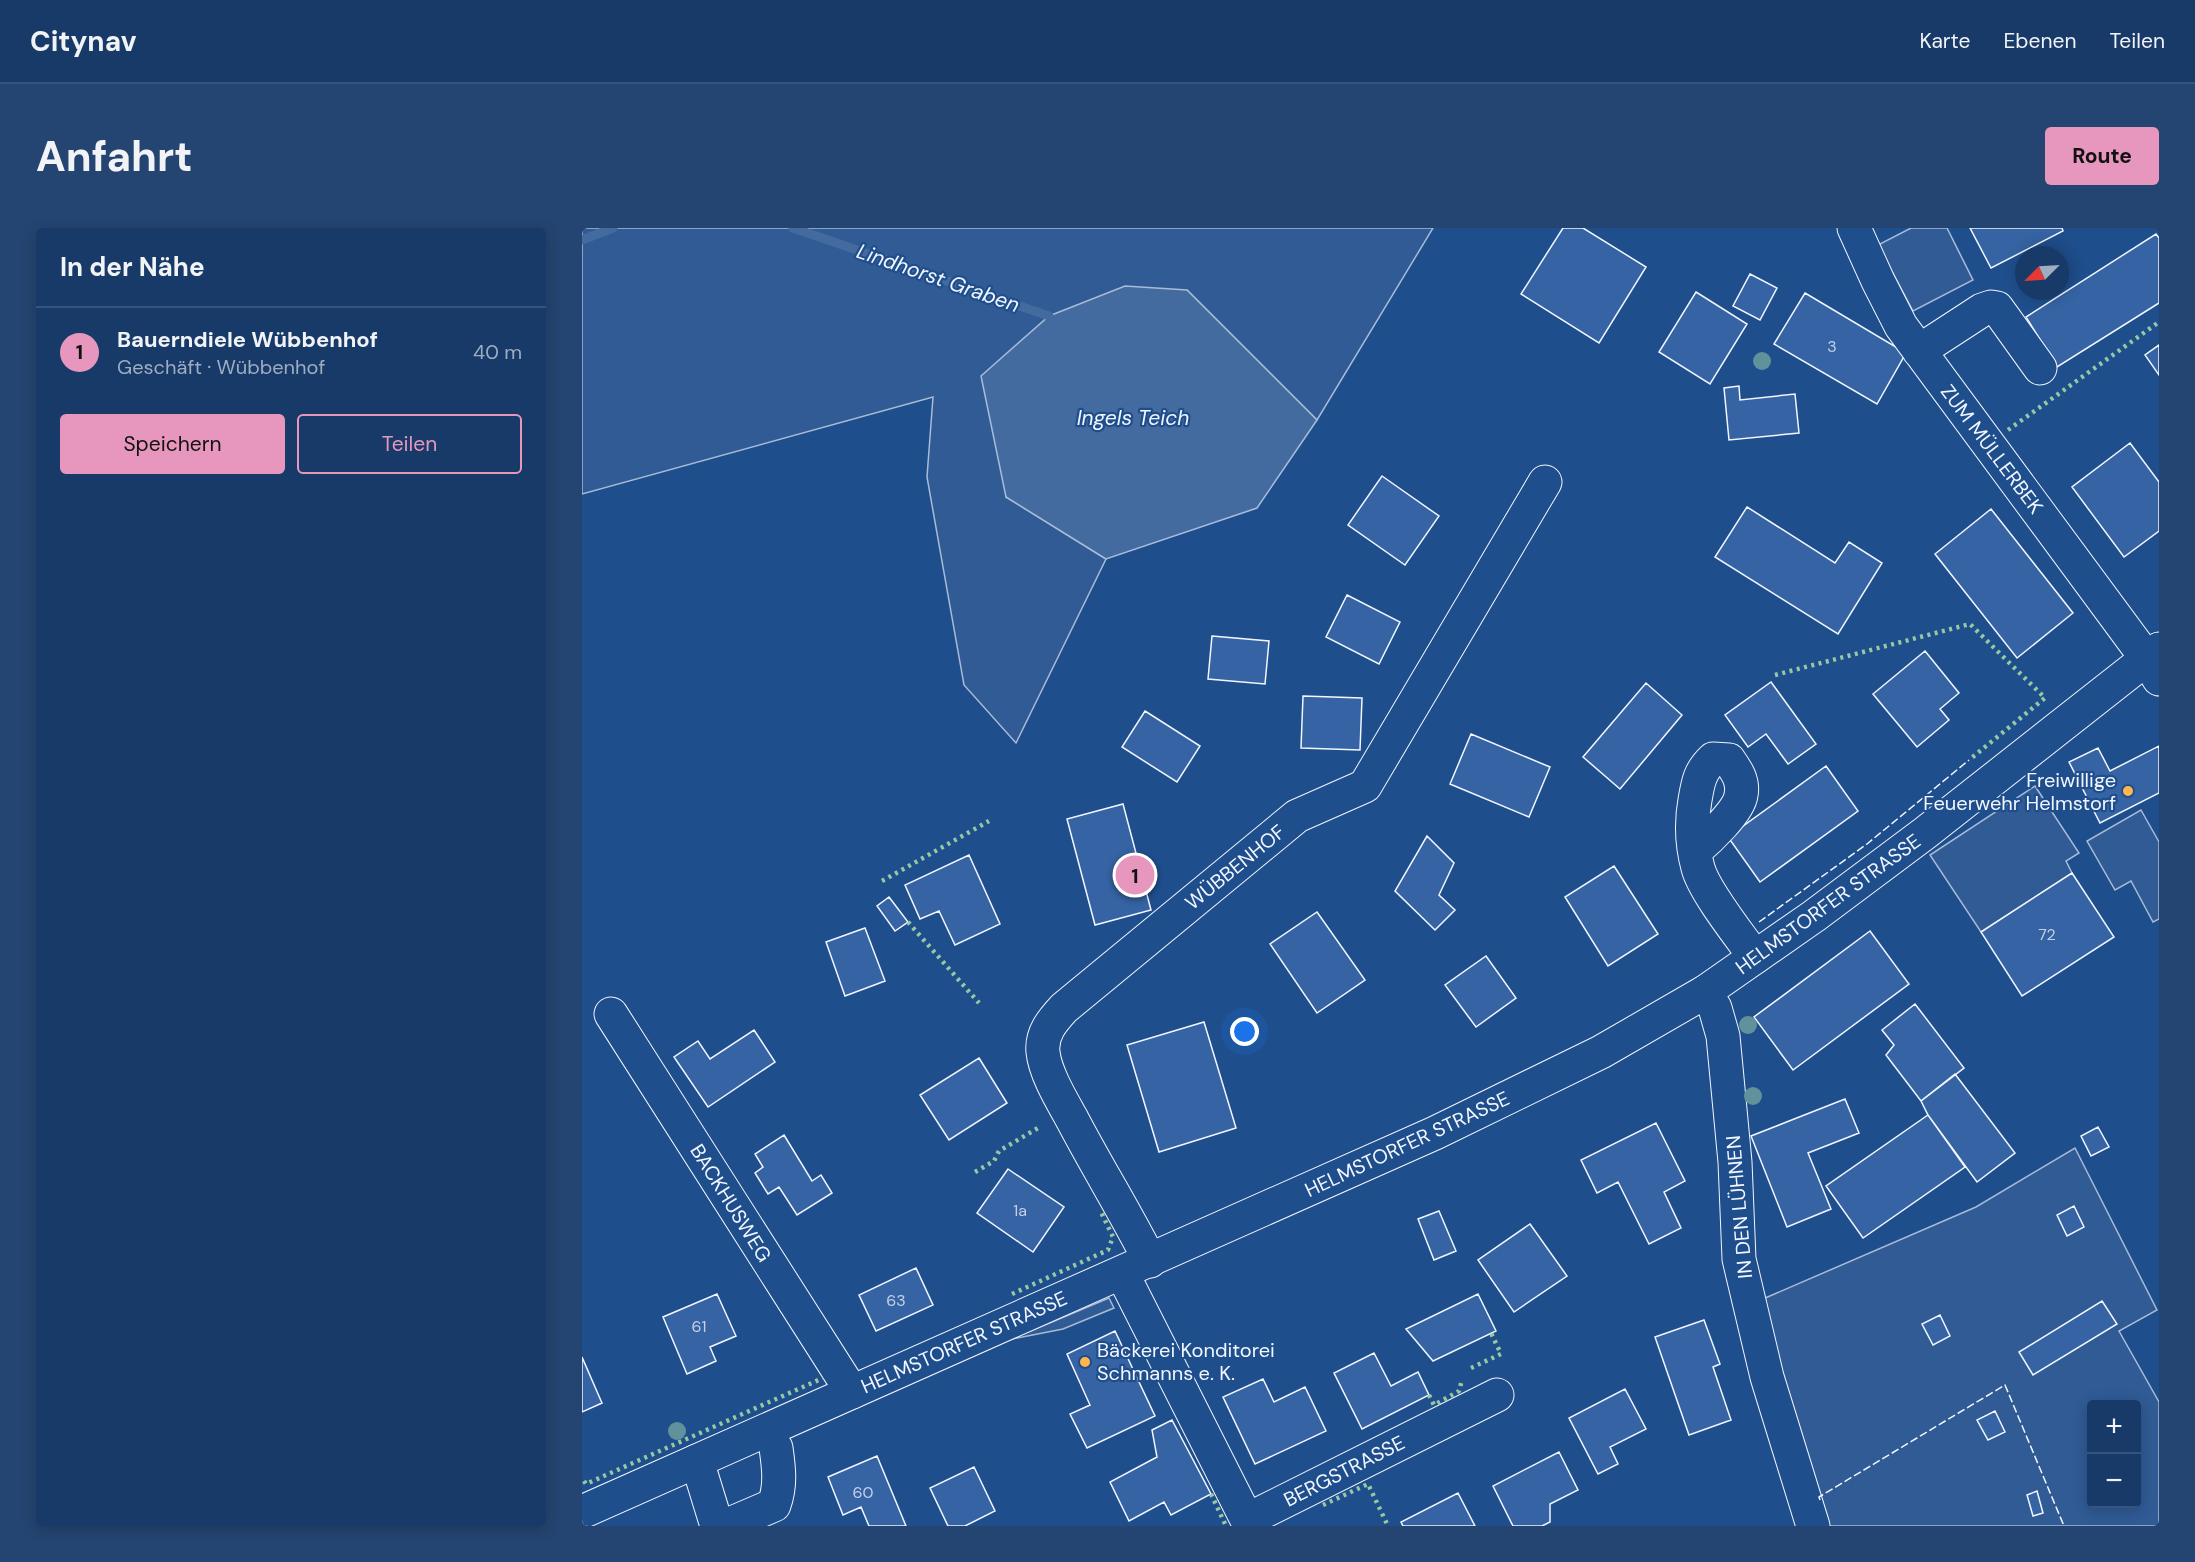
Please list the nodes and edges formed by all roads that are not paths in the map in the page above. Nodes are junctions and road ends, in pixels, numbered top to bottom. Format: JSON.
{"nodes":[{"id":1,"x":1854,"y":228,"type":"edge"},
{"id":2,"x":1919,"y":351,"type":"junction"},
{"id":3,"x":2040,"y":368,"type":"dead end"},
{"id":4,"x":1545,"y":482,"type":"dead end"},
{"id":5,"x":2155,"y":662,"type":"edge"},
{"id":6,"x":1695,"y":851,"type":"dead end"},
{"id":7,"x":1755,"y":957,"type":"junction"},
{"id":8,"x":1705,"y":992,"type":"junction"},
{"id":9,"x":611,"y":1014,"type":"dead end"},
{"id":10,"x":1136,"y":1267,"type":"junction"},
{"id":11,"x":852,"y":1392,"type":"junction"},
{"id":12,"x":1497,"y":1395,"type":"dead end"},
{"id":13,"x":776,"y":1449,"type":"dead end"},
{"id":14,"x":697,"y":1461,"type":"junction"},
{"id":15,"x":582,"y":1512,"type":"edge"},
{"id":16,"x":717,"y":1526,"type":"edge"},
{"id":17,"x":725,"y":1526,"type":"edge"},
{"id":18,"x":1813,"y":1526,"type":"edge"}],
"edges":[{"from":1,"to":2,"type":"street","name":"ZUM MÜLLERBEK"},
{"from":2,"to":3,"type":"street"},
{"from":2,"to":5,"type":"street","name":"ZUM MÜLLERBEK"},
{"from":4,"to":10,"type":"street","name":"WÜBBENHOF"},
{"from":5,"to":7,"type":"street","name":"HELMSTORFER STRASSE"},
{"from":6,"to":7,"type":"street"},
{"from":7,"to":8,"type":"street","name":"HELMSTORFER STRASSE"},
{"from":8,"to":10,"type":"street","name":"HELMSTORFER STRASSE"},
{"from":8,"to":18,"type":"street","name":"IN DEN LÜHNEN"},
{"from":9,"to":11,"type":"street","name":"BACKHUSWEG"},
{"from":10,"to":11,"type":"street","name":"HELMSTORFER STRASSE"},
{"from":10,"to":12,"type":"street","name":"BERGSTRASSE"},
{"from":11,"to":14,"type":"street","name":"HELMSTORFER STRASSE"},
{"from":13,"to":17,"type":"street"},
{"from":14,"to":15,"type":"street","name":"HELMSTORFER STRASSE"},
{"from":14,"to":16,"type":"street"}]}
